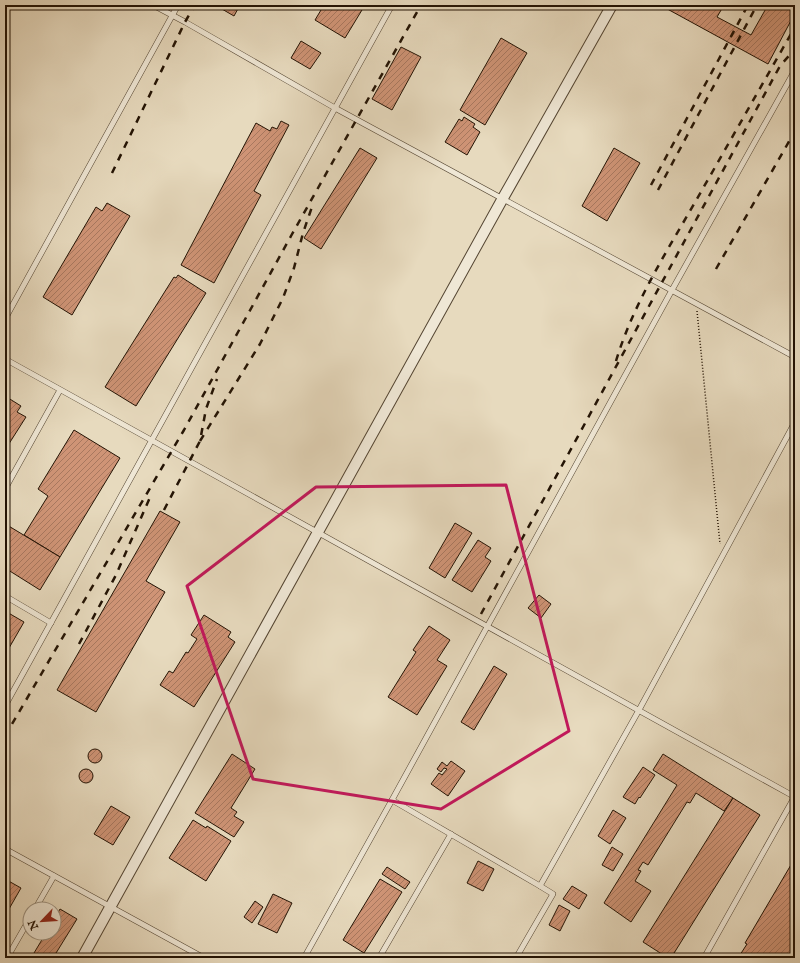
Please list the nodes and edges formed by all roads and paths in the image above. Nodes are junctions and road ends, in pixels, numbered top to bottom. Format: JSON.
{"nodes":[{"id":1,"x":153,"y":5,"type":"edge"},
{"id":2,"x":178,"y":5,"type":"edge"},
{"id":3,"x":392,"y":5,"type":"edge"},
{"id":4,"x":612,"y":5,"type":"edge"},
{"id":5,"x":172,"y":16,"type":"junction"},
{"id":6,"x":795,"y":70,"type":"edge"},
{"id":7,"x":335,"y":108,"type":"junction"},
{"id":8,"x":503,"y":198,"type":"junction"},
{"id":9,"x":672,"y":290,"type":"junction"},
{"id":10,"x":696,"y":303,"type":"junction"},
{"id":11,"x":5,"y":319,"type":"edge"},
{"id":12,"x":795,"y":357,"type":"edge"},
{"id":13,"x":5,"y":359,"type":"edge"},
{"id":14,"x":60,"y":390,"type":"junction"},
{"id":15,"x":795,"y":422,"type":"edge"},
{"id":16,"x":152,"y":440,"type":"junction"},
{"id":17,"x":5,"y":490,"type":"edge"},
{"id":18,"x":318,"y":532,"type":"junction"},
{"id":19,"x":722,"y":558,"type":"junction"},
{"id":20,"x":5,"y":596,"type":"edge"},
{"id":21,"x":51,"y":623,"type":"junction"},
{"id":22,"x":488,"y":627,"type":"junction"},
{"id":23,"x":5,"y":706,"type":"edge"},
{"id":24,"x":639,"y":710,"type":"junction"},
{"id":25,"x":795,"y":797,"type":"edge"},
{"id":26,"x":392,"y":800,"type":"junction"},
{"id":27,"x":451,"y":834,"type":"junction"},
{"id":28,"x":5,"y":849,"type":"edge"},
{"id":29,"x":54,"y":876,"type":"junction"},
{"id":30,"x":540,"y":886,"type":"junction"},
{"id":31,"x":40,"y":901,"type":"edge"},
{"id":32,"x":110,"y":907,"type":"junction"},
{"id":33,"x":22,"y":932,"type":"edge"},
{"id":34,"x":7,"y":958,"type":"edge"},
{"id":35,"x":82,"y":958,"type":"edge"},
{"id":36,"x":204,"y":958,"type":"edge"},
{"id":37,"x":304,"y":958,"type":"edge"},
{"id":38,"x":379,"y":958,"type":"edge"},
{"id":39,"x":516,"y":958,"type":"edge"},
{"id":40,"x":704,"y":958,"type":"edge"}],
"edges":[{"from":1,"to":5,"type":"lane"},
{"from":2,"to":5,"type":"lane"},
{"from":3,"to":7,"type":"lane"},
{"from":4,"to":8,"type":"street"},
{"from":5,"to":7,"type":"lane"},
{"from":5,"to":11,"type":"lane"},
{"from":6,"to":9,"type":"lane"},
{"from":7,"to":8,"type":"lane"},
{"from":7,"to":16,"type":"lane"},
{"from":8,"to":9,"type":"lane"},
{"from":8,"to":18,"type":"street"},
{"from":9,"to":10,"type":"lane"},
{"from":9,"to":22,"type":"lane"},
{"from":10,"to":12,"type":"lane"},
{"from":10,"to":19,"type":"path"},
{"from":13,"to":14,"type":"lane"},
{"from":14,"to":16,"type":"lane"},
{"from":14,"to":17,"type":"lane"},
{"from":15,"to":19,"type":"lane"},
{"from":16,"to":18,"type":"lane"},
{"from":16,"to":21,"type":"lane"},
{"from":18,"to":22,"type":"lane"},
{"from":18,"to":32,"type":"street"},
{"from":19,"to":24,"type":"lane"},
{"from":20,"to":21,"type":"lane"},
{"from":21,"to":23,"type":"lane"},
{"from":22,"to":24,"type":"lane"},
{"from":22,"to":26,"type":"lane"},
{"from":24,"to":25,"type":"lane"},
{"from":24,"to":30,"type":"lane"},
{"from":25,"to":40,"type":"lane"},
{"from":26,"to":27,"type":"lane"},
{"from":26,"to":37,"type":"lane"},
{"from":27,"to":30,"type":"lane"},
{"from":27,"to":38,"type":"lane"},
{"from":28,"to":29,"type":"lane"},
{"from":29,"to":31,"type":"lane"},
{"from":29,"to":32,"type":"lane"},
{"from":30,"to":39,"type":"lane"},
{"from":32,"to":35,"type":"street"},
{"from":32,"to":36,"type":"lane"},
{"from":33,"to":34,"type":"lane"}]}
